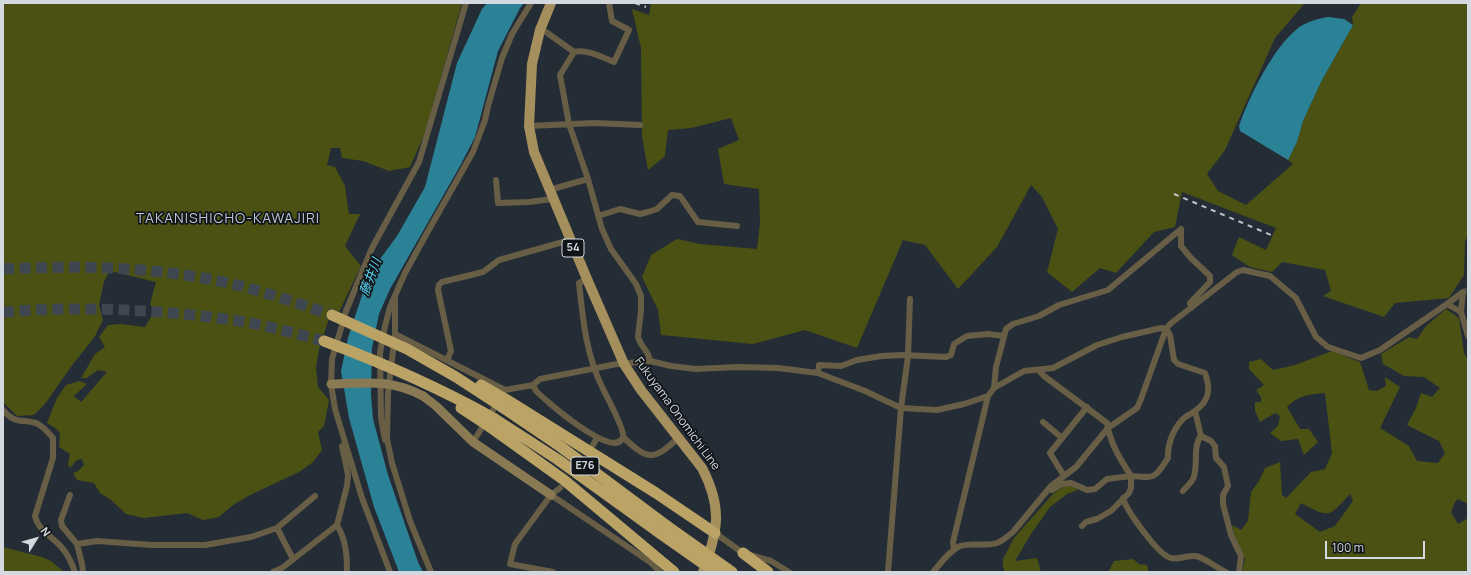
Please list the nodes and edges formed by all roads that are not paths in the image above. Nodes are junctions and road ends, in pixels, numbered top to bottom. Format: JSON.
{"nodes":[{"id":1,"x":466,"y":3,"type":"edge"},
{"id":2,"x":531,"y":3,"type":"edge"},
{"id":3,"x":551,"y":3,"type":"edge"},
{"id":4,"x":609,"y":3,"type":"edge"},
{"id":5,"x":540,"y":30,"type":"junction"},
{"id":6,"x":574,"y":52,"type":"junction"},
{"id":7,"x":569,"y":124,"type":"junction"},
{"id":8,"x":640,"y":125,"type":"dead end"},
{"id":9,"x":529,"y":126,"type":"junction"},
{"id":10,"x":588,"y":179,"type":"junction"},
{"id":11,"x":496,"y":180,"type":"dead end"},
{"id":12,"x":551,"y":195,"type":"junction"},
{"id":13,"x":598,"y":216,"type":"junction"},
{"id":14,"x":737,"y":226,"type":"dead end"},
{"id":15,"x":570,"y":240,"type":"junction"},
{"id":16,"x":586,"y":279,"type":"junction"},
{"id":17,"x":395,"y":299,"type":"junction"},
{"id":18,"x":910,"y":299,"type":"dead end"},
{"id":19,"x":1447,"y":304,"type":"junction"},
{"id":20,"x":1191,"y":308,"type":"junction"},
{"id":21,"x":1462,"y":312,"type":"junction"},
{"id":22,"x":332,"y":315,"type":"tunnel mouth"},
{"id":23,"x":1166,"y":329,"type":"junction"},
{"id":24,"x":395,"y":334,"type":"junction"},
{"id":25,"x":1004,"y":336,"type":"junction"},
{"id":26,"x":1468,"y":336,"type":"edge"},
{"id":27,"x":324,"y":341,"type":"tunnel mouth"},
{"id":28,"x":908,"y":356,"type":"junction"},
{"id":29,"x":447,"y":360,"type":"junction"},
{"id":30,"x":650,"y":361,"type":"junction"},
{"id":31,"x":624,"y":364,"type":"junction"},
{"id":32,"x":593,"y":369,"type":"junction"},
{"id":33,"x":1038,"y":370,"type":"junction"},
{"id":34,"x":818,"y":372,"type":"junction"},
{"id":35,"x":331,"y":384,"type":"junction"},
{"id":36,"x":533,"y":385,"type":"junction"},
{"id":37,"x":994,"y":388,"type":"junction"},
{"id":38,"x":988,"y":396,"type":"junction"},
{"id":39,"x":505,"y":399,"type":"junction"},
{"id":40,"x":1087,"y":407,"type":"junction"},
{"id":41,"x":901,"y":408,"type":"junction"},
{"id":42,"x":335,"y":409,"type":"junction"},
{"id":43,"x":3,"y":410,"type":"edge"},
{"id":44,"x":1195,"y":411,"type":"junction"},
{"id":45,"x":1043,"y":422,"type":"dead end"},
{"id":46,"x":492,"y":423,"type":"junction"},
{"id":47,"x":1108,"y":428,"type":"junction"},
{"id":48,"x":1202,"y":436,"type":"junction"},
{"id":49,"x":679,"y":437,"type":"junction"},
{"id":50,"x":597,"y":438,"type":"junction"},
{"id":51,"x":623,"y":438,"type":"junction"},
{"id":52,"x":1062,"y":438,"type":"junction"},
{"id":53,"x":387,"y":439,"type":"junction"},
{"id":54,"x":473,"y":442,"type":"junction"},
{"id":55,"x":593,"y":445,"type":"dead end"},
{"id":56,"x":1064,"y":476,"type":"junction"},
{"id":57,"x":1131,"y":476,"type":"junction"},
{"id":58,"x":560,"y":488,"type":"dead end"},
{"id":59,"x":1047,"y":491,"type":"junction"},
{"id":60,"x":1183,"y":491,"type":"dead end"},
{"id":61,"x":551,"y":495,"type":"junction"},
{"id":62,"x":70,"y":496,"type":"dead end"},
{"id":63,"x":315,"y":496,"type":"dead end"},
{"id":64,"x":1123,"y":498,"type":"junction"},
{"id":65,"x":337,"y":525,"type":"junction"},
{"id":66,"x":1082,"y":526,"type":"dead end"},
{"id":67,"x":277,"y":528,"type":"junction"},
{"id":68,"x":664,"y":530,"type":"junction"},
{"id":69,"x":715,"y":533,"type":"junction"},
{"id":70,"x":77,"y":544,"type":"junction"},
{"id":71,"x":954,"y":550,"type":"junction"},
{"id":72,"x":743,"y":554,"type":"junction"},
{"id":73,"x":294,"y":558,"type":"junction"},
{"id":74,"x":284,"y":570,"type":"edge"},
{"id":75,"x":75,"y":572,"type":"edge"},
{"id":76,"x":83,"y":572,"type":"edge"},
{"id":77,"x":273,"y":572,"type":"edge"},
{"id":78,"x":347,"y":572,"type":"edge"},
{"id":79,"x":390,"y":572,"type":"edge"},
{"id":80,"x":431,"y":572,"type":"edge"},
{"id":81,"x":553,"y":572,"type":"edge"},
{"id":82,"x":660,"y":572,"type":"edge"},
{"id":83,"x":674,"y":572,"type":"edge"},
{"id":84,"x":703,"y":572,"type":"edge"},
{"id":85,"x":715,"y":572,"type":"edge"},
{"id":86,"x":732,"y":572,"type":"edge"},
{"id":87,"x":768,"y":572,"type":"edge"},
{"id":88,"x":789,"y":572,"type":"edge"},
{"id":89,"x":888,"y":572,"type":"edge"},
{"id":90,"x":933,"y":572,"type":"edge"},
{"id":91,"x":1226,"y":572,"type":"edge"},
{"id":92,"x":1239,"y":572,"type":"edge"}],
"edges":[{"from":1,"to":35,"type":"street"},
{"from":2,"to":17,"type":"street"},
{"from":3,"to":5,"type":"main road","name":"Fukuyama Onomichi Line","number":"54"},
{"from":4,"to":6,"type":"street"},
{"from":5,"to":6,"type":"street"},
{"from":5,"to":9,"type":"main road","name":"Fukuyama Onomichi Line","number":"54"},
{"from":6,"to":7,"type":"street"},
{"from":7,"to":8,"type":"street"},
{"from":7,"to":9,"type":"street"},
{"from":7,"to":10,"type":"street"},
{"from":9,"to":12,"type":"main road","name":"Fukuyama Onomichi Line","number":"54"},
{"from":10,"to":12,"type":"street"},
{"from":10,"to":13,"type":"street"},
{"from":11,"to":12,"type":"street"},
{"from":12,"to":15,"type":"main road","name":"Fukuyama Onomichi Line","number":"54"},
{"from":13,"to":14,"type":"street"},
{"from":13,"to":30,"type":"street"},
{"from":15,"to":16,"type":"main road","name":"Fukuyama Onomichi Line","number":"54"},
{"from":15,"to":29,"type":"street"},
{"from":16,"to":31,"type":"main road","name":"Fukuyama Onomichi Line","number":"54"},
{"from":16,"to":32,"type":"street"},
{"from":17,"to":24,"type":"street"},
{"from":17,"to":53,"type":"street"},
{"from":18,"to":28,"type":"street"},
{"from":19,"to":20,"type":"street"},
{"from":19,"to":21,"type":"street"},
{"from":19,"to":21,"type":"street"},
{"from":20,"to":23,"type":"street"},
{"from":20,"to":25,"type":"street"},
{"from":21,"to":26,"type":"street"},
{"from":22,"to":39,"type":"highway","number":"E76","bridge":true},
{"from":23,"to":33,"type":"street"},
{"from":23,"to":44,"type":"street"},
{"from":23,"to":47,"type":"street"},
{"from":24,"to":29,"type":"street"},
{"from":24,"to":53,"type":"street"},
{"from":25,"to":28,"type":"street"},
{"from":25,"to":37,"type":"street"},
{"from":27,"to":46,"type":"highway","number":"E76","bridge":true},
{"from":28,"to":34,"type":"street"},
{"from":28,"to":41,"type":"street"},
{"from":29,"to":39,"type":"street"},
{"from":30,"to":31,"type":"street"},
{"from":30,"to":34,"type":"street"},
{"from":31,"to":32,"type":"street"},
{"from":31,"to":49,"type":"main road","name":"Fukuyama Onomichi Line","number":"54"},
{"from":32,"to":36,"type":"street"},
{"from":32,"to":51,"type":"street"},
{"from":33,"to":37,"type":"street"},
{"from":33,"to":40,"type":"street"},
{"from":34,"to":41,"type":"street"},
{"from":35,"to":42,"type":"street"},
{"from":35,"to":54,"type":"street","bridge":true},
{"from":36,"to":39,"type":"street"},
{"from":36,"to":50,"type":"street"},
{"from":37,"to":38,"type":"street"},
{"from":38,"to":41,"type":"street"},
{"from":38,"to":71,"type":"street"},
{"from":39,"to":54,"type":"street"},
{"from":39,"to":68,"type":"highway","number":"E76"},
{"from":39,"to":69,"type":"highway"},
{"from":40,"to":47,"type":"street"},
{"from":40,"to":52,"type":"street"},
{"from":41,"to":89,"type":"street"},
{"from":42,"to":65,"type":"street"},
{"from":42,"to":79,"type":"street"},
{"from":43,"to":75,"type":"street"},
{"from":44,"to":48,"type":"street"},
{"from":44,"to":57,"type":"street"},
{"from":45,"to":52,"type":"street"},
{"from":46,"to":68,"type":"highway","number":"E76"},
{"from":46,"to":83,"type":"highway"},
{"from":47,"to":56,"type":"street"},
{"from":47,"to":57,"type":"street"},
{"from":48,"to":60,"type":"street"},
{"from":48,"to":92,"type":"street"},
{"from":49,"to":51,"type":"street"},
{"from":49,"to":69,"type":"main road","name":"Fukuyama Onomichi Line","number":"54"},
{"from":50,"to":51,"type":"street"},
{"from":50,"to":55,"type":"street"},
{"from":52,"to":56,"type":"street"},
{"from":53,"to":80,"type":"street"},
{"from":54,"to":61,"type":"street"},
{"from":56,"to":59,"type":"street"},
{"from":57,"to":59,"type":"street"},
{"from":57,"to":64,"type":"street"},
{"from":58,"to":61,"type":"street"},
{"from":59,"to":71,"type":"street"},
{"from":61,"to":81,"type":"street"},
{"from":61,"to":82,"type":"street"},
{"from":62,"to":70,"type":"street"},
{"from":63,"to":67,"type":"street"},
{"from":64,"to":66,"type":"street"},
{"from":64,"to":91,"type":"street"},
{"from":65,"to":73,"type":"street"},
{"from":65,"to":78,"type":"street"},
{"from":67,"to":70,"type":"street"},
{"from":67,"to":73,"type":"street"},
{"from":68,"to":85,"type":"highway","number":"E76","bridge":true},
{"from":68,"to":86,"type":"highway","number":"E76","bridge":true},
{"from":69,"to":72,"type":"street"},
{"from":69,"to":84,"type":"main road","name":"Fukuyama Onomichi Line","number":"54"},
{"from":70,"to":76,"type":"street"},
{"from":71,"to":90,"type":"street"},
{"from":72,"to":87,"type":"highway"},
{"from":72,"to":88,"type":"street"},
{"from":73,"to":74,"type":"street"},
{"from":74,"to":77,"type":"street"}]}
